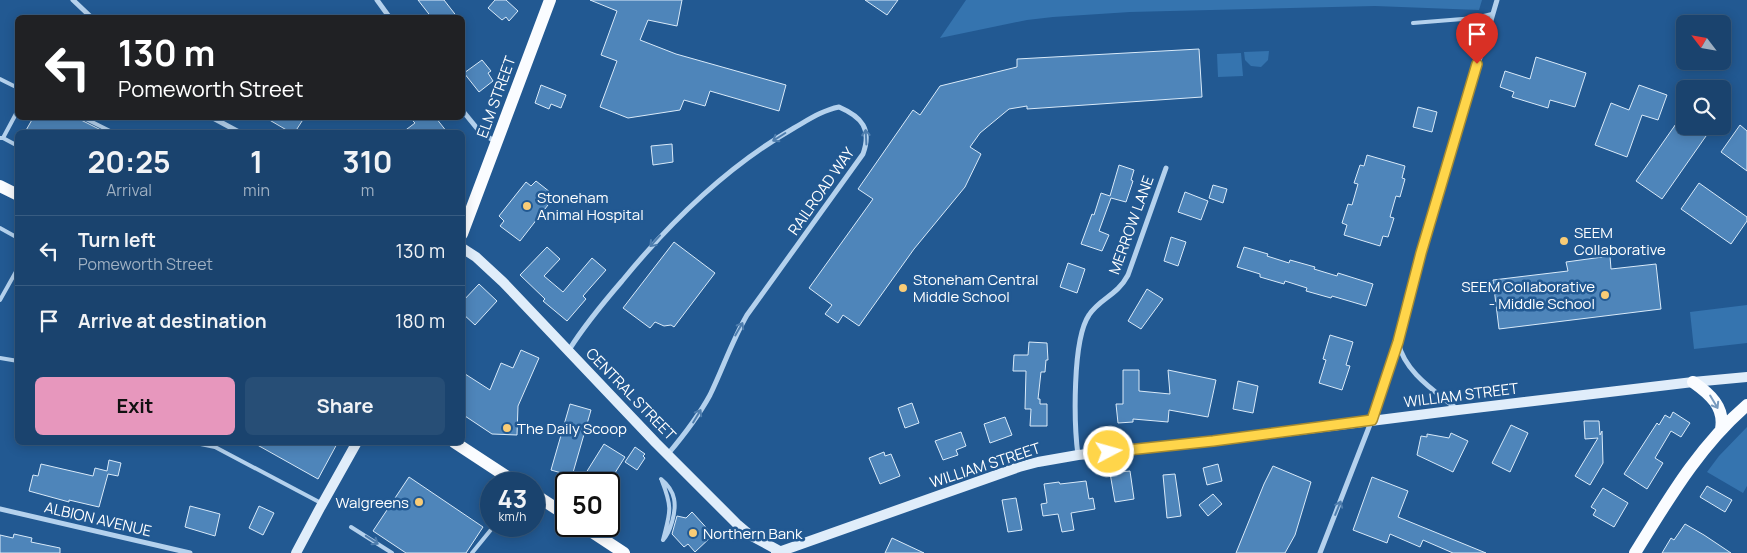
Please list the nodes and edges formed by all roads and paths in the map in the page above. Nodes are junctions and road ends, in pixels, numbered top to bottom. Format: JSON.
{"nodes":[{"id":1,"x":73,"y":0,"type":"edge"},
{"id":2,"x":377,"y":0,"type":"edge"},
{"id":3,"x":550,"y":0,"type":"edge"},
{"id":4,"x":1497,"y":0,"type":"edge"},
{"id":5,"x":1492,"y":14,"type":"junction"},
{"id":6,"x":89,"y":15,"type":"edge"},
{"id":7,"x":388,"y":15,"type":"edge"},
{"id":8,"x":1413,"y":23,"type":"dead end"},
{"id":9,"x":0,"y":79,"type":"edge"},
{"id":10,"x":15,"y":86,"type":"edge"},
{"id":11,"x":465,"y":114,"type":"edge"},
{"id":12,"x":15,"y":115,"type":"edge"},
{"id":13,"x":91,"y":120,"type":"edge"},
{"id":14,"x":217,"y":120,"type":"edge"},
{"id":15,"x":108,"y":130,"type":"edge"},
{"id":16,"x":235,"y":130,"type":"edge"},
{"id":17,"x":1,"y":138,"type":"edge"},
{"id":18,"x":497,"y":142,"type":"junction"},
{"id":19,"x":15,"y":145,"type":"edge"},
{"id":20,"x":1166,"y":168,"type":"dead end"},
{"id":21,"x":0,"y":186,"type":"edge"},
{"id":22,"x":15,"y":194,"type":"edge"},
{"id":23,"x":465,"y":226,"type":"edge"},
{"id":24,"x":0,"y":228,"type":"edge"},
{"id":25,"x":15,"y":236,"type":"edge"},
{"id":26,"x":465,"y":250,"type":"edge"},
{"id":27,"x":15,"y":273,"type":"edge"},
{"id":28,"x":0,"y":300,"type":"edge"},
{"id":29,"x":1398,"y":342,"type":"junction"},
{"id":30,"x":569,"y":350,"type":"junction"},
{"id":31,"x":0,"y":358,"type":"edge"},
{"id":32,"x":15,"y":361,"type":"edge"},
{"id":33,"x":1747,"y":378,"type":"edge"},
{"id":34,"x":1693,"y":382,"type":"junction"},
{"id":35,"x":1747,"y":405,"type":"edge"},
{"id":36,"x":1458,"y":410,"type":"junction"},
{"id":37,"x":1372,"y":420,"type":"junction"},
{"id":38,"x":1721,"y":429,"type":"junction"},
{"id":39,"x":216,"y":445,"type":"edge"},
{"id":40,"x":355,"y":445,"type":"edge"},
{"id":41,"x":459,"y":445,"type":"edge"},
{"id":42,"x":668,"y":454,"type":"junction"},
{"id":43,"x":1078,"y":455,"type":"junction"},
{"id":44,"x":500,"y":472,"type":"edge"},
{"id":45,"x":661,"y":479,"type":"dead end"},
{"id":46,"x":322,"y":504,"type":"junction"},
{"id":47,"x":0,"y":509,"type":"edge"},
{"id":48,"x":352,"y":527,"type":"dead end"},
{"id":49,"x":485,"y":537,"type":"edge"},
{"id":50,"x":598,"y":537,"type":"edge"},
{"id":51,"x":663,"y":540,"type":"dead end"},
{"id":52,"x":618,"y":551,"type":"edge"},
{"id":53,"x":780,"y":552,"type":"edge"},
{"id":54,"x":190,"y":553,"type":"edge"},
{"id":55,"x":296,"y":553,"type":"edge"},
{"id":56,"x":392,"y":553,"type":"edge"},
{"id":57,"x":472,"y":553,"type":"edge"},
{"id":58,"x":1320,"y":553,"type":"edge"},
{"id":59,"x":1635,"y":553,"type":"edge"}],
"edges":[{"from":1,"to":6,"type":"street"},
{"from":2,"to":7,"type":"street"},
{"from":3,"to":18,"type":"main road","name":"ELM STREET"},
{"from":4,"to":5,"type":"street"},
{"from":5,"to":8,"type":"lane"},
{"from":5,"to":29,"type":"street"},
{"from":9,"to":10,"type":"lane"},
{"from":11,"to":18,"type":"street"},
{"from":12,"to":17,"type":"lane"},
{"from":13,"to":15,"type":"lane"},
{"from":14,"to":16,"type":"street"},
{"from":17,"to":19,"type":"lane"},
{"from":18,"to":23,"type":"main road","name":"ELM STREET"},
{"from":20,"to":43,"type":"street","name":"MERROW LANE"},
{"from":21,"to":22,"type":"main road"},
{"from":24,"to":25,"type":"lane"},
{"from":26,"to":30,"type":"main road","name":"CENTRAL STREET"},
{"from":27,"to":28,"type":"lane"},
{"from":29,"to":36,"type":"street"},
{"from":29,"to":37,"type":"street"},
{"from":30,"to":42,"type":"main road","name":"CENTRAL STREET"},
{"from":42,"to":30,"type":"street","name":"RAILROAD WAY","one_way":true},
{"from":31,"to":32,"type":"lane"},
{"from":33,"to":34,"type":"main road","name":"WILLIAM STREET"},
{"from":34,"to":36,"type":"main road","name":"WILLIAM STREET"},
{"from":34,"to":38,"type":"main road","one_way":true},
{"from":35,"to":38,"type":"main road"},
{"from":36,"to":37,"type":"main road","name":"WILLIAM STREET"},
{"from":37,"to":43,"type":"main road","name":"WILLIAM STREET"},
{"from":58,"to":37,"type":"street","one_way":true},
{"from":38,"to":59,"type":"main road"},
{"from":39,"to":46,"type":"lane"},
{"from":40,"to":46,"type":"main road"},
{"from":41,"to":44,"type":"main road"},
{"from":42,"to":53,"type":"main road","name":"CENTRAL STREET"},
{"from":43,"to":53,"type":"main road","name":"WILLIAM STREET"},
{"from":45,"to":51,"type":"lane"},
{"from":46,"to":55,"type":"main road"},
{"from":47,"to":54,"type":"street","name":"ALBION AVENUE"},
{"from":48,"to":56,"type":"lane","one_way":true},
{"from":49,"to":57,"type":"lane"},
{"from":50,"to":52,"type":"main road"}]}
